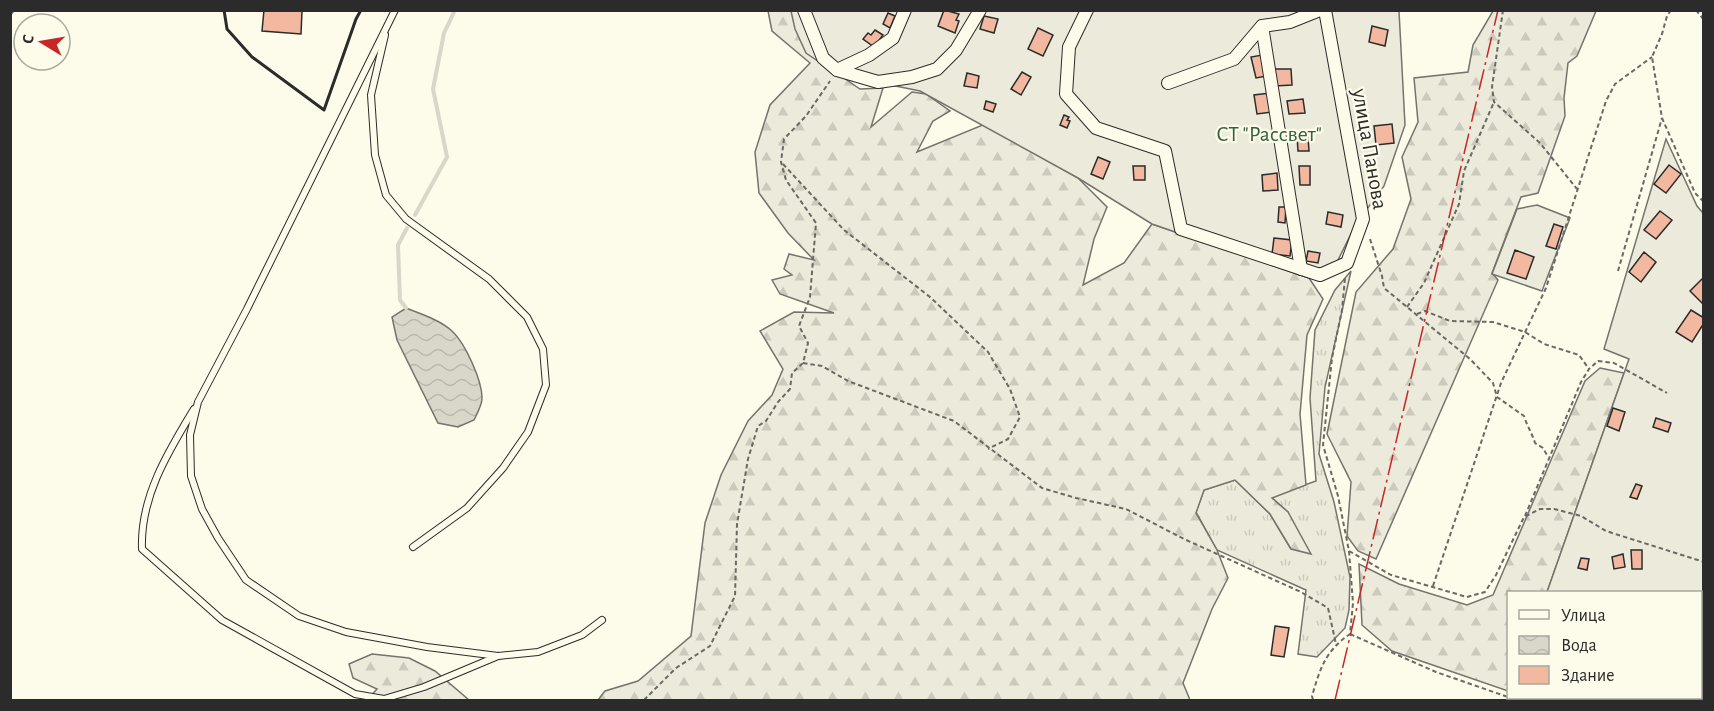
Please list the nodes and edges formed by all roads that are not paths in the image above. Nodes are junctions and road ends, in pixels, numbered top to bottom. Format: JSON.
{"nodes":[{"id":1,"x":395,"y":10,"type":"edge"},
{"id":2,"x":804,"y":10,"type":"edge"},
{"id":3,"x":905,"y":10,"type":"edge"},
{"id":4,"x":980,"y":10,"type":"edge"},
{"id":5,"x":1087,"y":10,"type":"edge"},
{"id":6,"x":1322,"y":10,"type":"edge"},
{"id":7,"x":388,"y":22,"type":"junction"},
{"id":8,"x":1262,"y":26,"type":"junction"},
{"id":9,"x":837,"y":70,"type":"junction"},
{"id":10,"x":1168,"y":83,"type":"dead end"},
{"id":11,"x":1301,"y":269,"type":"junction"},
{"id":12,"x":198,"y":402,"type":"junction"},
{"id":13,"x":413,"y":547,"type":"dead end"},
{"id":14,"x":602,"y":620,"type":"dead end"},
{"id":15,"x":498,"y":656,"type":"junction"}],
"edges":[{"from":1,"to":7,"type":"lane"},
{"from":2,"to":9,"type":"street"},
{"from":3,"to":9,"type":"street"},
{"from":4,"to":9,"type":"street"},
{"from":5,"to":11,"type":"street"},
{"from":6,"to":8,"type":"street"},
{"from":6,"to":11,"type":"street","name":"улица Панова"},
{"from":7,"to":12,"type":"lane"},
{"from":7,"to":13,"type":"lane"},
{"from":8,"to":10,"type":"street"},
{"from":8,"to":11,"type":"street"},
{"from":12,"to":15,"type":"lane"},
{"from":12,"to":15,"type":"lane"},
{"from":14,"to":15,"type":"lane"}]}
